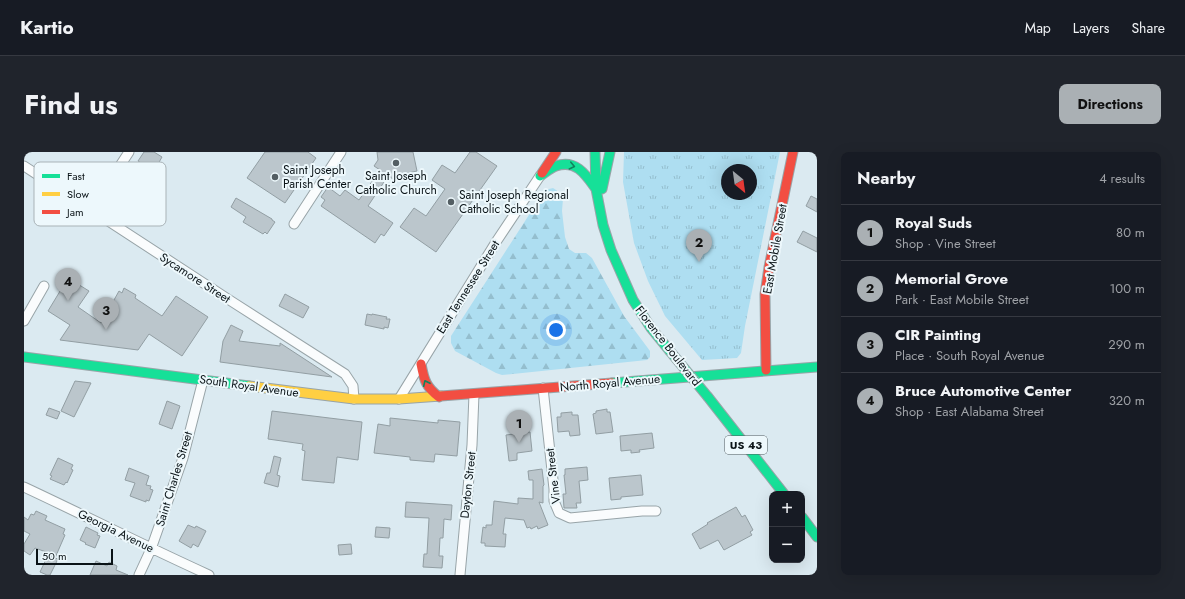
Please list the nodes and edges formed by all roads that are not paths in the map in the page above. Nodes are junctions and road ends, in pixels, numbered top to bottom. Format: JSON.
{"nodes":[{"id":1,"x":129,"y":152,"type":"edge"},
{"id":2,"x":341,"y":152,"type":"edge"},
{"id":3,"x":556,"y":152,"type":"edge"},
{"id":4,"x":595,"y":152,"type":"edge"},
{"id":5,"x":610,"y":152,"type":"edge"},
{"id":6,"x":793,"y":152,"type":"edge"},
{"id":7,"x":122,"y":162,"type":"edge"},
{"id":8,"x":24,"y":166,"type":"edge"},
{"id":9,"x":34,"y":173,"type":"edge"},
{"id":10,"x":540,"y":176,"type":"junction"},
{"id":11,"x":596,"y":189,"type":"junction"},
{"id":12,"x":599,"y":202,"type":"junction"},
{"id":13,"x":294,"y":224,"type":"dead end"},
{"id":14,"x":116,"y":226,"type":"edge"},
{"id":15,"x":44,"y":286,"type":"dead end"},
{"id":16,"x":24,"y":321,"type":"edge"},
{"id":17,"x":24,"y":357,"type":"edge"},
{"id":18,"x":421,"y":364,"type":"junction"},
{"id":19,"x":817,"y":366,"type":"edge"},
{"id":20,"x":766,"y":370,"type":"junction"},
{"id":21,"x":202,"y":380,"type":"junction"},
{"id":22,"x":543,"y":388,"type":"junction"},
{"id":23,"x":474,"y":394,"type":"junction"},
{"id":24,"x":439,"y":397,"type":"junction"},
{"id":25,"x":354,"y":399,"type":"junction"},
{"id":26,"x":399,"y":399,"type":"junction"},
{"id":27,"x":24,"y":487,"type":"edge"},
{"id":28,"x":782,"y":491,"type":"edge"},
{"id":29,"x":656,"y":511,"type":"dead end"},
{"id":30,"x":805,"y":521,"type":"edge"},
{"id":31,"x":817,"y":537,"type":"edge"},
{"id":32,"x":151,"y":549,"type":"junction"},
{"id":33,"x":138,"y":575,"type":"edge"},
{"id":34,"x":209,"y":575,"type":"edge"},
{"id":35,"x":460,"y":575,"type":"edge"}],
"edges":[{"from":1,"to":7,"type":"street"},
{"from":2,"to":13,"type":"street"},
{"from":3,"to":10,"type":"main road"},
{"from":4,"to":11,"type":"main road","name":"Florence Boulevard","number":"US 43"},
{"from":5,"to":12,"type":"main road"},
{"from":6,"to":20,"type":"main road","name":"East Mobile Street"},
{"from":8,"to":9,"type":"street","name":"Sycamore Street"},
{"from":10,"to":11,"type":"main road","one_way":true},
{"from":10,"to":18,"type":"street","name":"East Tennessee Street"},
{"from":11,"to":12,"type":"main road","name":"Florence Boulevard","number":"US 43"},
{"from":12,"to":28,"type":"main road","name":"Florence Boulevard","number":"US 43","bridge":true},
{"from":14,"to":25,"type":"street","name":"Sycamore Street"},
{"from":15,"to":16,"type":"street"},
{"from":17,"to":21,"type":"main road","name":"South Royal Avenue"},
{"from":24,"to":18,"type":"main road","one_way":true},
{"from":18,"to":26,"type":"street","name":"East Tennessee Street"},
{"from":19,"to":20,"type":"main road","name":"North Royal Avenue"},
{"from":20,"to":22,"type":"main road","name":"North Royal Avenue"},
{"from":21,"to":25,"type":"main road","name":"South Royal Avenue"},
{"from":21,"to":32,"type":"street","name":"Saint Charles Street"},
{"from":22,"to":23,"type":"main road","name":"North Royal Avenue"},
{"from":22,"to":29,"type":"street","name":"Vine Street"},
{"from":23,"to":24,"type":"main road","name":"South Royal Avenue"},
{"from":23,"to":35,"type":"street","name":"Dayton Street"},
{"from":24,"to":26,"type":"main road","name":"South Royal Avenue"},
{"from":25,"to":26,"type":"main road","name":"South Royal Avenue"},
{"from":27,"to":32,"type":"street","name":"Georgia Avenue"},
{"from":30,"to":31,"type":"main road"},
{"from":32,"to":33,"type":"street","name":"Saint Charles Street"},
{"from":32,"to":34,"type":"street","name":"Georgia Avenue"}]}
